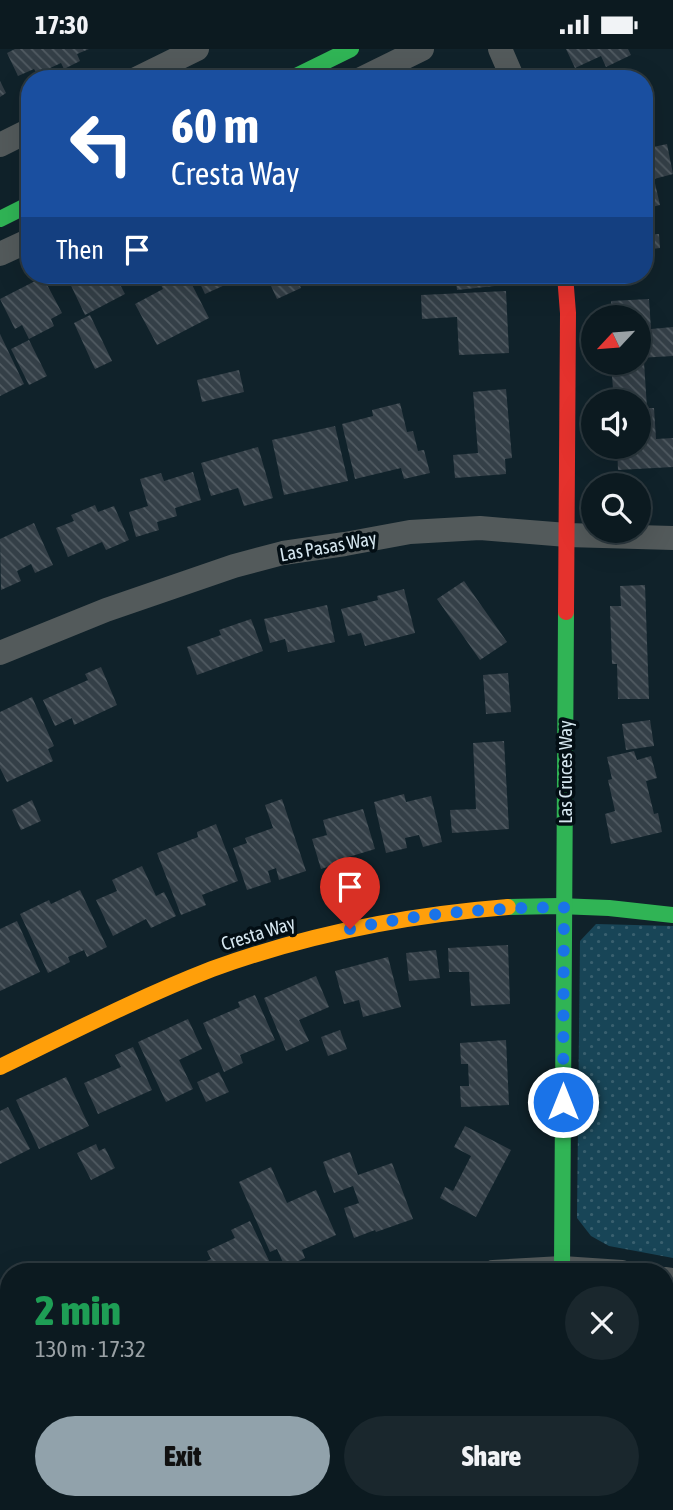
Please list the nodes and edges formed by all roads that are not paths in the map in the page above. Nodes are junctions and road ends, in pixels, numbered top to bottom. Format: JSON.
{"nodes":[{"id":1,"x":197,"y":49,"type":"edge"},
{"id":2,"x":351,"y":49,"type":"edge"},
{"id":3,"x":422,"y":49,"type":"edge"},
{"id":4,"x":500,"y":49,"type":"edge"},
{"id":5,"x":154,"y":70,"type":"edge"},
{"id":6,"x":308,"y":70,"type":"edge"},
{"id":7,"x":379,"y":70,"type":"edge"},
{"id":8,"x":509,"y":70,"type":"edge"},
{"id":9,"x":21,"y":134,"type":"edge"},
{"id":10,"x":0,"y":145,"type":"edge"},
{"id":11,"x":21,"y":208,"type":"edge"},
{"id":12,"x":0,"y":219,"type":"edge"},
{"id":13,"x":21,"y":244,"type":"edge"},
{"id":14,"x":0,"y":254,"type":"edge"},
{"id":15,"x":566,"y":284,"type":"edge"},
{"id":16,"x":567,"y":535,"type":"junction"},
{"id":17,"x":673,"y":538,"type":"edge"},
{"id":18,"x":0,"y":653,"type":"edge"},
{"id":19,"x":564,"y":907,"type":"junction"},
{"id":20,"x":673,"y":915,"type":"edge"},
{"id":21,"x":0,"y":1067,"type":"edge"},
{"id":22,"x":562,"y":1263,"type":"edge"}],
"edges":[{"from":1,"to":5,"type":"street"},
{"from":2,"to":6,"type":"street"},
{"from":3,"to":7,"type":"street"},
{"from":4,"to":8,"type":"street"},
{"from":9,"to":10,"type":"street"},
{"from":11,"to":12,"type":"street"},
{"from":13,"to":14,"type":"street"},
{"from":15,"to":16,"type":"street","name":"Las Cruces Way"},
{"from":16,"to":17,"type":"street","name":"Las Pasas Way"},
{"from":16,"to":18,"type":"street","name":"Las Pasas Way"},
{"from":16,"to":19,"type":"street","name":"Las Cruces Way"},
{"from":19,"to":20,"type":"street","name":"Cresta Way"},
{"from":19,"to":21,"type":"street","name":"Cresta Way"},
{"from":19,"to":22,"type":"street","name":"Las Cruces Way"}]}
